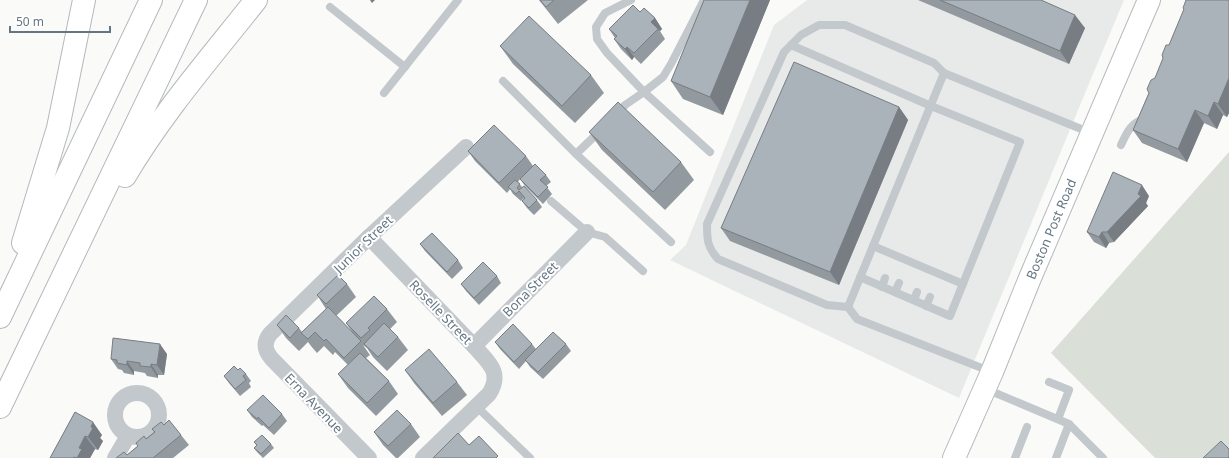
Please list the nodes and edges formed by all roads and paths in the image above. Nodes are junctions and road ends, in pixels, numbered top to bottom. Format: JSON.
{"nodes":[{"id":1,"x":84,"y":0,"type":"edge"},
{"id":2,"x":151,"y":0,"type":"edge"},
{"id":3,"x":196,"y":0,"type":"edge"},
{"id":4,"x":256,"y":0,"type":"edge"},
{"id":5,"x":458,"y":0,"type":"edge"},
{"id":6,"x":631,"y":0,"type":"edge"},
{"id":7,"x":704,"y":0,"type":"edge"},
{"id":8,"x":1149,"y":0,"type":"edge"},
{"id":9,"x":330,"y":7,"type":"dead end"},
{"id":10,"x":791,"y":45,"type":"junction"},
{"id":11,"x":405,"y":67,"type":"junction"},
{"id":12,"x":944,"y":73,"type":"junction"},
{"id":13,"x":503,"y":81,"type":"dead end"},
{"id":14,"x":644,"y":92,"type":"junction"},
{"id":15,"x":384,"y":93,"type":"dead end"},
{"id":16,"x":931,"y":106,"type":"junction"},
{"id":17,"x":1153,"y":118,"type":"edge"},
{"id":18,"x":1092,"y":133,"type":"junction"},
{"id":19,"x":1121,"y":145,"type":"dead end"},
{"id":20,"x":466,"y":147,"type":"dead end"},
{"id":21,"x":710,"y":152,"type":"dead end"},
{"id":22,"x":576,"y":154,"type":"junction"},
{"id":23,"x":551,"y":201,"type":"dead end"},
{"id":24,"x":586,"y":232,"type":"junction"},
{"id":25,"x":369,"y":238,"type":"junction"},
{"id":26,"x":670,"y":242,"type":"dead end"},
{"id":27,"x":873,"y":246,"type":"junction"},
{"id":28,"x":894,"y":255,"type":"junction"},
{"id":29,"x":908,"y":261,"type":"junction"},
{"id":30,"x":891,"y":263,"type":"dead end"},
{"id":31,"x":905,"y":269,"type":"dead end"},
{"id":32,"x":643,"y":271,"type":"dead end"},
{"id":33,"x":939,"y":274,"type":"junction"},
{"id":34,"x":860,"y":277,"type":"junction"},
{"id":35,"x":885,"y":278,"type":"dead end"},
{"id":36,"x":936,"y":282,"type":"dead end"},
{"id":37,"x":899,"y":283,"type":"dead end"},
{"id":38,"x":963,"y":284,"type":"junction"},
{"id":39,"x":882,"y":286,"type":"junction"},
{"id":40,"x":56,"y":292,"type":"junction"},
{"id":41,"x":895,"y":292,"type":"junction"},
{"id":42,"x":917,"y":292,"type":"dead end"},
{"id":43,"x":930,"y":297,"type":"dead end"},
{"id":44,"x":914,"y":300,"type":"junction"},
{"id":45,"x":926,"y":306,"type":"junction"},
{"id":46,"x":848,"y":308,"type":"junction"},
{"id":47,"x":1,"y":316,"type":"edge"},
{"id":48,"x":265,"y":344,"type":"joint"},
{"id":49,"x":474,"y":346,"type":"junction"},
{"id":50,"x":989,"y":380,"type":"junction"},
{"id":51,"x":1049,"y":382,"type":"dead end"},
{"id":52,"x":476,"y":406,"type":"junction"},
{"id":53,"x":0,"y":407,"type":"edge"},
{"id":54,"x":1058,"y":419,"type":"junction"},
{"id":55,"x":1069,"y":424,"type":"junction"},
{"id":56,"x":1027,"y":428,"type":"dead end"},
{"id":57,"x":128,"y":436,"type":"dead end"},
{"id":58,"x":115,"y":458,"type":"edge"},
{"id":59,"x":369,"y":458,"type":"edge"},
{"id":60,"x":422,"y":458,"type":"edge"},
{"id":61,"x":530,"y":458,"type":"edge"},
{"id":62,"x":954,"y":458,"type":"edge"},
{"id":63,"x":1015,"y":458,"type":"edge"},
{"id":64,"x":1056,"y":458,"type":"edge"},
{"id":65,"x":1102,"y":458,"type":"edge"}],
"edges":[{"from":1,"to":47,"type":"main road"},
{"from":2,"to":47,"type":"main road"},
{"from":3,"to":40,"type":"main road"},
{"from":4,"to":40,"type":"main road"},
{"from":5,"to":11,"type":"lane"},
{"from":6,"to":14,"type":"lane"},
{"from":7,"to":14,"type":"lane"},
{"from":8,"to":18,"type":"main road","name":"Boston Post Road"},
{"from":9,"to":11,"type":"lane"},
{"from":10,"to":12,"type":"lane"},
{"from":10,"to":16,"type":"lane"},
{"from":10,"to":46,"type":"lane"},
{"from":11,"to":15,"type":"lane"},
{"from":12,"to":16,"type":"lane"},
{"from":12,"to":18,"type":"lane"},
{"from":13,"to":22,"type":"lane"},
{"from":14,"to":21,"type":"lane"},
{"from":14,"to":22,"type":"lane"},
{"from":16,"to":27,"type":"lane"},
{"from":16,"to":38,"type":"lane"},
{"from":17,"to":19,"type":"lane"},
{"from":18,"to":50,"type":"main road","name":"Boston Post Road"},
{"from":20,"to":25,"type":"street","name":"Junior Street"},
{"from":22,"to":26,"type":"lane"},
{"from":23,"to":24,"type":"lane"},
{"from":24,"to":32,"type":"lane"},
{"from":24,"to":49,"type":"street","name":"Bona Street"},
{"from":25,"to":48,"type":"street","name":"Junior Street"},
{"from":25,"to":49,"type":"street","name":"Roselle Street"},
{"from":27,"to":28,"type":"lane"},
{"from":27,"to":34,"type":"lane"},
{"from":28,"to":29,"type":"lane"},
{"from":28,"to":30,"type":"lane"},
{"from":29,"to":31,"type":"lane"},
{"from":29,"to":33,"type":"lane"},
{"from":33,"to":36,"type":"lane"},
{"from":33,"to":38,"type":"lane"},
{"from":34,"to":39,"type":"lane"},
{"from":34,"to":46,"type":"lane"},
{"from":35,"to":39,"type":"lane"},
{"from":37,"to":41,"type":"lane"},
{"from":38,"to":45,"type":"lane"},
{"from":39,"to":41,"type":"lane"},
{"from":40,"to":53,"type":"main road"},
{"from":41,"to":44,"type":"lane"},
{"from":42,"to":44,"type":"lane"},
{"from":43,"to":45,"type":"lane"},
{"from":44,"to":45,"type":"lane"},
{"from":46,"to":50,"type":"lane"},
{"from":48,"to":59,"type":"street","name":"Erna Avenue"},
{"from":49,"to":52,"type":"street","name":"Roselle Street"},
{"from":50,"to":54,"type":"lane"},
{"from":50,"to":62,"type":"main road","name":"Boston Post Road"},
{"from":51,"to":54,"type":"lane"},
{"from":52,"to":60,"type":"street"},
{"from":52,"to":61,"type":"lane"},
{"from":54,"to":55,"type":"lane"},
{"from":55,"to":64,"type":"lane"},
{"from":55,"to":65,"type":"lane"},
{"from":56,"to":63,"type":"lane"},
{"from":57,"to":58,"type":"street"}]}
